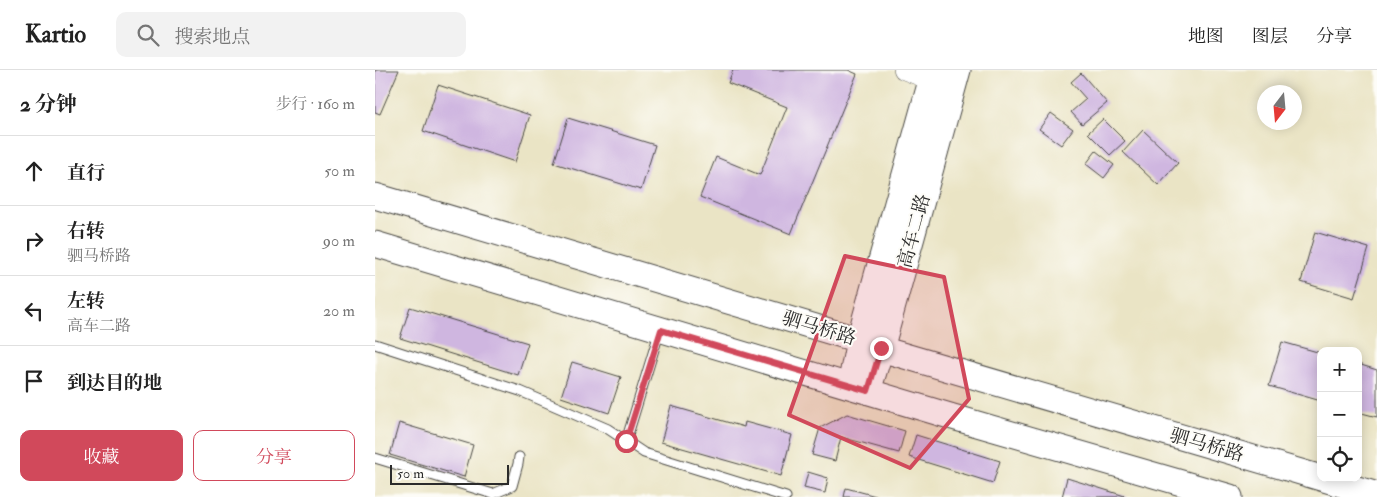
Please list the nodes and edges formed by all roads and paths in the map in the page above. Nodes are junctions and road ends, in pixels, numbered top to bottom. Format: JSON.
{"nodes":[{"id":1,"x":903,"y":70,"type":"edge"},
{"id":2,"x":958,"y":70,"type":"edge"},
{"id":3,"x":933,"y":76,"type":"edge"},
{"id":4,"x":375,"y":196,"type":"edge"},
{"id":5,"x":375,"y":244,"type":"edge"},
{"id":6,"x":661,"y":330,"type":"junction"},
{"id":7,"x":375,"y":344,"type":"edge"},
{"id":8,"x":870,"y":344,"type":"junction"},
{"id":9,"x":859,"y":389,"type":"junction"},
{"id":10,"x":626,"y":441,"type":"junction"},
{"id":11,"x":519,"y":457,"type":"dead end"},
{"id":12,"x":375,"y":458,"type":"edge"},
{"id":13,"x":1317,"y":477,"type":"edge"},
{"id":14,"x":1334,"y":482,"type":"edge"},
{"id":15,"x":1377,"y":495,"type":"edge"},
{"id":16,"x":786,"y":497,"type":"edge"},
{"id":17,"x":1230,"y":497,"type":"edge"}],
"edges":[{"from":1,"to":3,"type":"street"},
{"from":2,"to":8,"type":"main road","name":"高车二路"},
{"from":3,"to":8,"type":"main road","name":"高车二路"},
{"from":4,"to":8,"type":"main road","name":"驷马桥路"},
{"from":5,"to":6,"type":"main road"},
{"from":6,"to":9,"type":"main road"},
{"from":6,"to":10,"type":"lane"},
{"from":7,"to":10,"type":"lane"},
{"from":8,"to":9,"type":"main road","name":"高车二路"},
{"from":8,"to":13,"type":"main road","name":"驷马桥路"},
{"from":9,"to":17,"type":"main road"},
{"from":10,"to":16,"type":"lane"},
{"from":11,"to":12,"type":"lane"},
{"from":14,"to":15,"type":"main road","name":"驷马桥路"}]}
